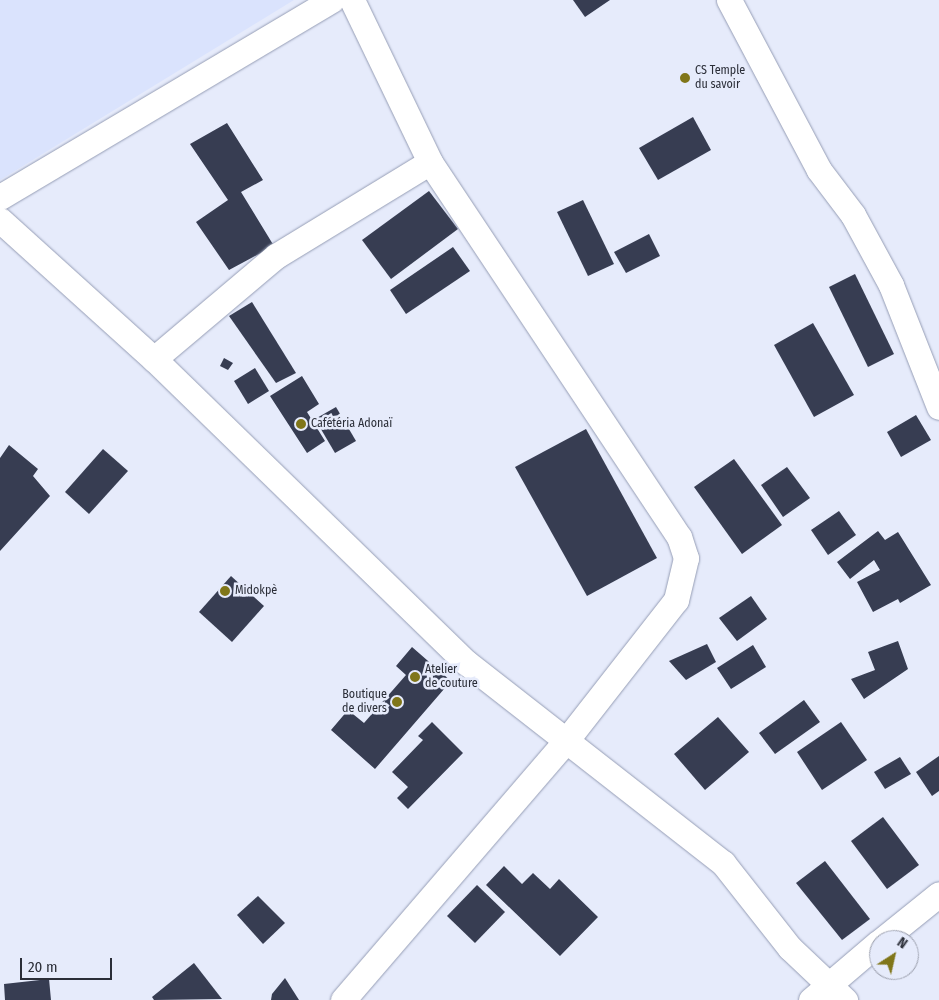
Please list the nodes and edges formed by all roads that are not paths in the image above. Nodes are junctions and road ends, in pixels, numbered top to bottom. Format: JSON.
{"nodes":[{"id":1,"x":332,"y":0,"type":"edge"},
{"id":2,"x":352,"y":0,"type":"edge"},
{"id":3,"x":730,"y":0,"type":"edge"},
{"id":4,"x":430,"y":162,"type":"junction"},
{"id":5,"x":0,"y":197,"type":"edge"},
{"id":6,"x":0,"y":220,"type":"edge"},
{"id":7,"x":154,"y":359,"type":"junction"},
{"id":8,"x":939,"y":407,"type":"edge"},
{"id":9,"x":565,"y":742,"type":"junction"},
{"id":10,"x":939,"y":894,"type":"edge"},
{"id":11,"x":894,"y":930,"type":"edge"},
{"id":12,"x":869,"y":952,"type":"edge"},
{"id":13,"x":827,"y":995,"type":"edge"},
{"id":14,"x":343,"y":1000,"type":"edge"}],
"edges":[{"from":1,"to":5,"type":"street"},
{"from":2,"to":4,"type":"street"},
{"from":3,"to":8,"type":"street"},
{"from":4,"to":7,"type":"street"},
{"from":4,"to":9,"type":"street"},
{"from":6,"to":7,"type":"street"},
{"from":7,"to":9,"type":"street"},
{"from":9,"to":13,"type":"street"},
{"from":9,"to":14,"type":"street"},
{"from":10,"to":11,"type":"street"},
{"from":12,"to":13,"type":"street"}]}
